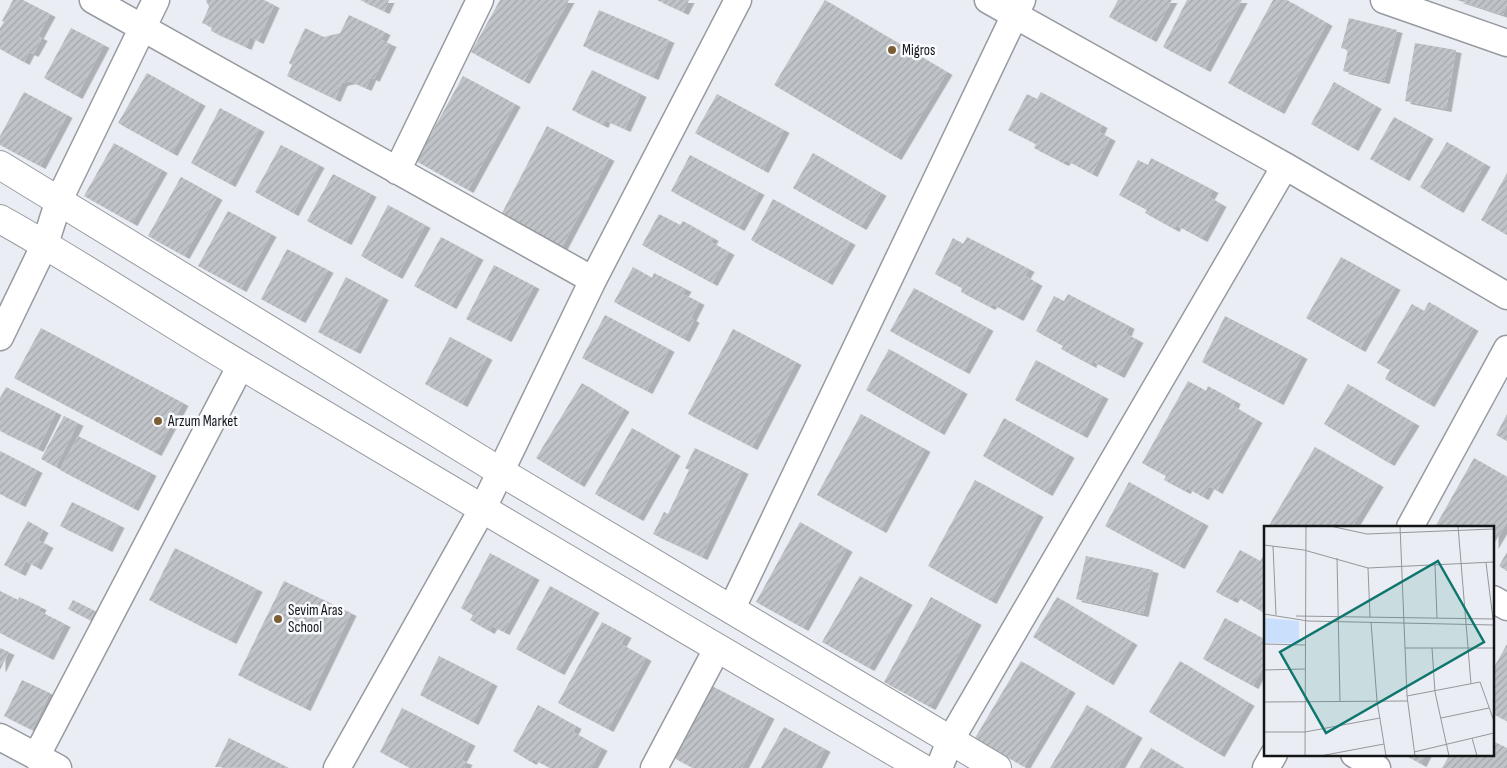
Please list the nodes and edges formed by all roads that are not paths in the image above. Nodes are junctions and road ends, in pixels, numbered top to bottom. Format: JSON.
{"nodes":[{"id":1,"x":93,"y":0,"type":"edge"},
{"id":2,"x":156,"y":0,"type":"edge"},
{"id":3,"x":480,"y":0,"type":"edge"},
{"id":4,"x":738,"y":0,"type":"edge"},
{"id":5,"x":988,"y":0,"type":"edge"},
{"id":6,"x":1384,"y":0,"type":"edge"},
{"id":7,"x":1019,"y":8,"type":"edge"},
{"id":8,"x":143,"y":30,"type":"junction"},
{"id":9,"x":1507,"y":42,"type":"edge"},
{"id":10,"x":0,"y":164,"type":"edge"},
{"id":11,"x":1285,"y":166,"type":"junction"},
{"id":12,"x":397,"y":172,"type":"junction"},
{"id":13,"x":60,"y":200,"type":"junction"},
{"id":14,"x":0,"y":219,"type":"edge"},
{"id":15,"x":45,"y":244,"type":"junction"},
{"id":16,"x":593,"y":280,"type":"junction"},
{"id":17,"x":1507,"y":296,"type":"edge"},
{"id":18,"x":0,"y":337,"type":"edge"},
{"id":19,"x":1507,"y":349,"type":"edge"},
{"id":20,"x":241,"y":365,"type":"junction"},
{"id":21,"x":501,"y":472,"type":"junction"},
{"id":22,"x":483,"y":508,"type":"junction"},
{"id":23,"x":1411,"y":526,"type":"edge"},
{"id":24,"x":1494,"y":600,"type":"edge"},
{"id":25,"x":1507,"y":607,"type":"edge"},
{"id":26,"x":731,"y":610,"type":"junction"},
{"id":27,"x":717,"y":649,"type":"junction"},
{"id":28,"x":0,"y":737,"type":"edge"},
{"id":29,"x":951,"y":739,"type":"junction"},
{"id":30,"x":1273,"y":756,"type":"edge"},
{"id":31,"x":1357,"y":756,"type":"edge"},
{"id":32,"x":47,"y":762,"type":"edge"},
{"id":33,"x":337,"y":768,"type":"edge"},
{"id":34,"x":654,"y":768,"type":"edge"},
{"id":35,"x":922,"y":768,"type":"edge"},
{"id":36,"x":939,"y":768,"type":"edge"},
{"id":37,"x":997,"y":768,"type":"edge"},
{"id":38,"x":1266,"y":768,"type":"edge"},
{"id":39,"x":1377,"y":768,"type":"edge"}],
"edges":[{"from":1,"to":8,"type":"street"},
{"from":2,"to":8,"type":"street"},
{"from":3,"to":12,"type":"street"},
{"from":4,"to":16,"type":"street"},
{"from":5,"to":7,"type":"street"},
{"from":6,"to":9,"type":"street"},
{"from":7,"to":11,"type":"street"},
{"from":7,"to":26,"type":"street"},
{"from":8,"to":12,"type":"street"},
{"from":8,"to":13,"type":"street"},
{"from":10,"to":13,"type":"street"},
{"from":11,"to":17,"type":"street"},
{"from":11,"to":29,"type":"street"},
{"from":12,"to":16,"type":"street"},
{"from":13,"to":15,"type":"street"},
{"from":13,"to":21,"type":"street"},
{"from":14,"to":15,"type":"street"},
{"from":15,"to":18,"type":"street"},
{"from":15,"to":20,"type":"street"},
{"from":16,"to":21,"type":"street"},
{"from":19,"to":23,"type":"street"},
{"from":20,"to":22,"type":"street"},
{"from":20,"to":32,"type":"street"},
{"from":21,"to":22,"type":"street"},
{"from":21,"to":26,"type":"street"},
{"from":22,"to":27,"type":"street"},
{"from":22,"to":33,"type":"street"},
{"from":24,"to":25,"type":"street"},
{"from":26,"to":29,"type":"street"},
{"from":27,"to":34,"type":"street"},
{"from":27,"to":35,"type":"street"},
{"from":28,"to":32,"type":"street"},
{"from":29,"to":36,"type":"street"},
{"from":29,"to":37,"type":"street"},
{"from":30,"to":38,"type":"street"},
{"from":31,"to":39,"type":"street"}]}
